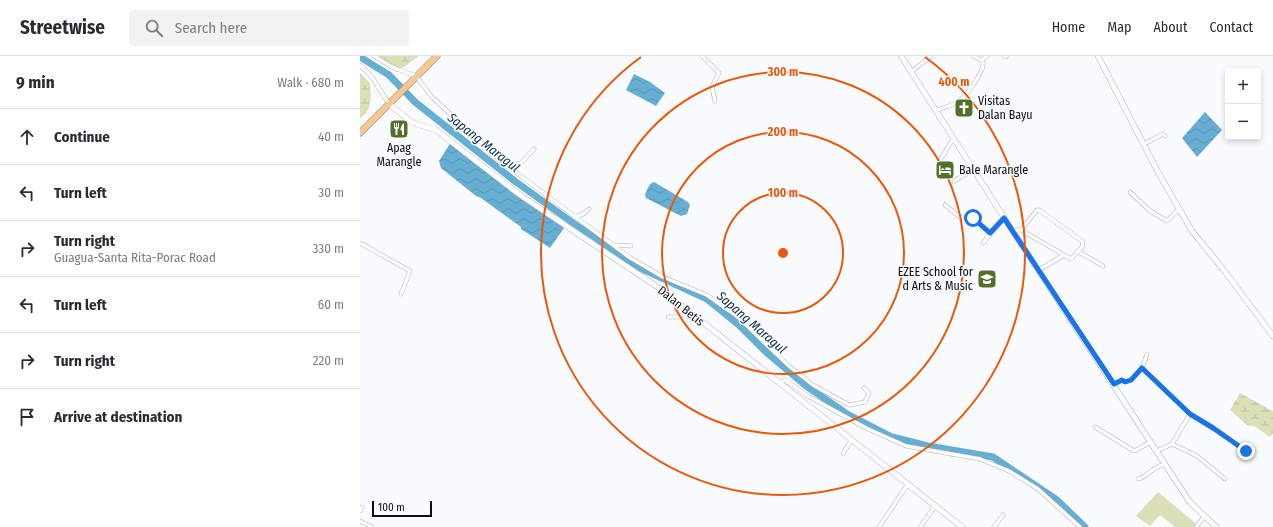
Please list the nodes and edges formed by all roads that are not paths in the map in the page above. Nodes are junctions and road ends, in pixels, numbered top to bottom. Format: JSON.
{"nodes":[{"id":1,"x":374,"y":56,"type":"edge"},
{"id":2,"x":437,"y":56,"type":"edge"},
{"id":3,"x":702,"y":56,"type":"edge"},
{"id":4,"x":900,"y":56,"type":"edge"},
{"id":5,"x":931,"y":56,"type":"edge"},
{"id":6,"x":973,"y":56,"type":"edge"},
{"id":7,"x":986,"y":56,"type":"edge"},
{"id":8,"x":1098,"y":56,"type":"edge"},
{"id":9,"x":981,"y":60,"type":"junction"},
{"id":10,"x":360,"y":65,"type":"edge"},
{"id":11,"x":911,"y":72,"type":"junction"},
{"id":12,"x":416,"y":76,"type":"junction"},
{"id":13,"x":715,"y":101,"type":"dead end"},
{"id":14,"x":391,"y":103,"type":"junction"},
{"id":15,"x":936,"y":111,"type":"junction"},
{"id":16,"x":1160,"y":129,"type":"dead end"},
{"id":17,"x":360,"y":133,"type":"edge"},
{"id":18,"x":953,"y":139,"type":"junction"},
{"id":19,"x":1144,"y":144,"type":"junction"},
{"id":20,"x":534,"y":149,"type":"dead end"},
{"id":21,"x":939,"y":162,"type":"dead end"},
{"id":22,"x":508,"y":167,"type":"junction"},
{"id":23,"x":973,"y":170,"type":"junction"},
{"id":24,"x":954,"y":181,"type":"dead end"},
{"id":25,"x":1130,"y":192,"type":"dead end"},
{"id":26,"x":945,"y":205,"type":"dead end"},
{"id":27,"x":589,"y":209,"type":"dead end"},
{"id":28,"x":1179,"y":209,"type":"junction"},
{"id":29,"x":574,"y":217,"type":"junction"},
{"id":30,"x":1004,"y":218,"type":"junction"},
{"id":31,"x":1012,"y":230,"type":"junction"},
{"id":32,"x":1021,"y":230,"type":"junction"},
{"id":33,"x":990,"y":233,"type":"junction"},
{"id":34,"x":360,"y":243,"type":"edge"},
{"id":35,"x":983,"y":243,"type":"dead end"},
{"id":36,"x":614,"y":245,"type":"junction"},
{"id":37,"x":631,"y":246,"type":"dead end"},
{"id":38,"x":1079,"y":252,"type":"junction"},
{"id":39,"x":1064,"y":255,"type":"junction"},
{"id":40,"x":1103,"y":266,"type":"dead end"},
{"id":41,"x":1039,"y":270,"type":"junction"},
{"id":42,"x":401,"y":294,"type":"dead end"},
{"id":43,"x":688,"y":311,"type":"junction"},
{"id":44,"x":668,"y":317,"type":"dead end"},
{"id":45,"x":1273,"y":336,"type":"edge"},
{"id":46,"x":1147,"y":354,"type":"dead end"},
{"id":47,"x":1142,"y":368,"type":"junction"},
{"id":48,"x":779,"y":382,"type":"junction"},
{"id":49,"x":1114,"y":384,"type":"junction"},
{"id":50,"x":864,"y":388,"type":"dead end"},
{"id":51,"x":1190,"y":414,"type":"junction"},
{"id":52,"x":1096,"y":427,"type":"dead end"},
{"id":53,"x":851,"y":441,"type":"junction"},
{"id":54,"x":1151,"y":442,"type":"junction"},
{"id":55,"x":1172,"y":444,"type":"junction"},
{"id":56,"x":1157,"y":451,"type":"junction"},
{"id":57,"x":1246,"y":451,"type":"dead end"},
{"id":58,"x":843,"y":453,"type":"dead end"},
{"id":59,"x":1165,"y":464,"type":"junction"},
{"id":60,"x":1138,"y":479,"type":"dead end"},
{"id":61,"x":1225,"y":479,"type":"dead end"},
{"id":62,"x":908,"y":484,"type":"junction"},
{"id":63,"x":936,"y":505,"type":"junction"},
{"id":64,"x":1003,"y":515,"type":"dead end"},
{"id":65,"x":1205,"y":516,"type":"junction"},
{"id":66,"x":360,"y":521,"type":"edge"},
{"id":67,"x":372,"y":527,"type":"edge"},
{"id":68,"x":879,"y":527,"type":"edge"},
{"id":69,"x":920,"y":527,"type":"edge"},
{"id":70,"x":962,"y":527,"type":"edge"},
{"id":71,"x":994,"y":527,"type":"edge"},
{"id":72,"x":1080,"y":527,"type":"edge"},
{"id":73,"x":1196,"y":527,"type":"edge"},
{"id":74,"x":1216,"y":527,"type":"edge"}],
"edges":[{"from":1,"to":12,"type":"street"},
{"from":2,"to":12,"type":"highway"},
{"from":3,"to":13,"type":"street"},
{"from":4,"to":11,"type":"street"},
{"from":5,"to":11,"type":"street"},
{"from":6,"to":9,"type":"street"},
{"from":7,"to":9,"type":"street"},
{"from":8,"to":19,"type":"street"},
{"from":9,"to":15,"type":"street"},
{"from":10,"to":14,"type":"street"},
{"from":11,"to":15,"type":"street"},
{"from":12,"to":14,"type":"highway"},
{"from":12,"to":22,"type":"street"},
{"from":14,"to":17,"type":"highway"},
{"from":14,"to":43,"type":"street","name":"Dalan Betis"},
{"from":15,"to":18,"type":"street"},
{"from":16,"to":19,"type":"street"},
{"from":18,"to":21,"type":"street"},
{"from":18,"to":23,"type":"street"},
{"from":19,"to":28,"type":"street"},
{"from":20,"to":22,"type":"street"},
{"from":22,"to":29,"type":"street"},
{"from":23,"to":24,"type":"street"},
{"from":23,"to":30,"type":"street"},
{"from":25,"to":28,"type":"street"},
{"from":26,"to":33,"type":"street"},
{"from":27,"to":29,"type":"street"},
{"from":28,"to":45,"type":"street"},
{"from":29,"to":36,"type":"street"},
{"from":30,"to":31,"type":"street"},
{"from":30,"to":33,"type":"street"},
{"from":31,"to":32,"type":"street"},
{"from":31,"to":41,"type":"street"},
{"from":32,"to":38,"type":"street"},
{"from":32,"to":39,"type":"street"},
{"from":33,"to":35,"type":"street"},
{"from":34,"to":42,"type":"street"},
{"from":36,"to":37,"type":"street"},
{"from":36,"to":50,"type":"street"},
{"from":38,"to":39,"type":"street"},
{"from":38,"to":40,"type":"street"},
{"from":39,"to":41,"type":"street"},
{"from":41,"to":49,"type":"street"},
{"from":43,"to":44,"type":"street"},
{"from":43,"to":48,"type":"street","name":"Dalan Betis"},
{"from":46,"to":47,"type":"street"},
{"from":47,"to":49,"type":"street"},
{"from":47,"to":51,"type":"street"},
{"from":48,"to":53,"type":"street","name":"Dalan Betis"},
{"from":48,"to":72,"type":"street"},
{"from":49,"to":54,"type":"street"},
{"from":51,"to":55,"type":"street"},
{"from":51,"to":57,"type":"street"},
{"from":52,"to":54,"type":"street"},
{"from":53,"to":58,"type":"street"},
{"from":53,"to":62,"type":"street","name":"Dalan Betis"},
{"from":54,"to":56,"type":"street"},
{"from":55,"to":56,"type":"street"},
{"from":55,"to":61,"type":"street"},
{"from":56,"to":59,"type":"street"},
{"from":59,"to":60,"type":"street"},
{"from":59,"to":65,"type":"street"},
{"from":62,"to":63,"type":"street","name":"Dalan Betis"},
{"from":62,"to":68,"type":"street"},
{"from":63,"to":69,"type":"street"},
{"from":63,"to":70,"type":"street","name":"Dalan Betis"},
{"from":64,"to":71,"type":"street"},
{"from":65,"to":73,"type":"street"},
{"from":65,"to":74,"type":"street"},
{"from":66,"to":67,"type":"street"}]}
